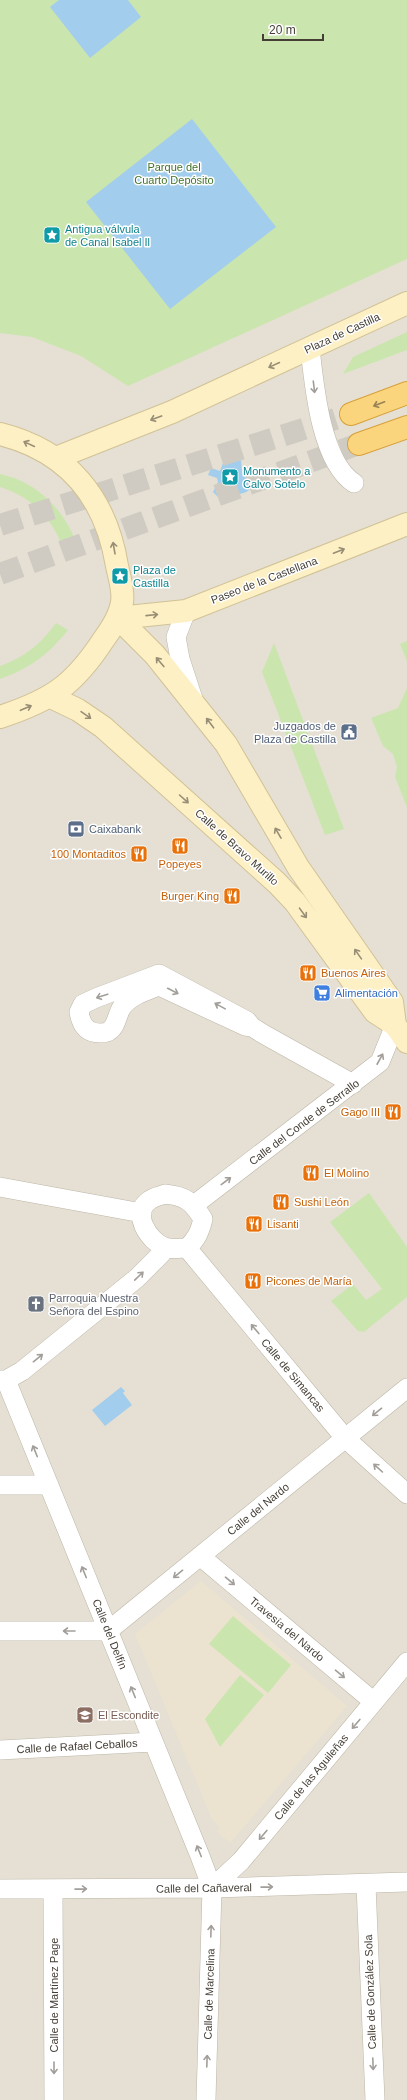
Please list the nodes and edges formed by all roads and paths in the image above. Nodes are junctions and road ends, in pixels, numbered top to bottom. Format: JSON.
{"nodes":[{"id":1,"x":407,"y":303,"type":"edge"},
{"id":2,"x":310,"y":348,"type":"junction"},
{"id":3,"x":407,"y":393,"type":"edge"},
{"id":4,"x":351,"y":414,"type":"tunnel mouth"},
{"id":5,"x":407,"y":427,"type":"edge"},
{"id":6,"x":0,"y":434,"type":"edge"},
{"id":7,"x":359,"y":444,"type":"tunnel mouth"},
{"id":8,"x":56,"y":458,"type":"junction"},
{"id":9,"x":354,"y":483,"type":"dead end"},
{"id":10,"x":407,"y":524,"type":"edge"},
{"id":11,"x":186,"y":611,"type":"junction"},
{"id":12,"x":118,"y":618,"type":"junction"},
{"id":13,"x":51,"y":697,"type":"junction"},
{"id":14,"x":194,"y":702,"type":"junction"},
{"id":15,"x":0,"y":718,"type":"edge"},
{"id":16,"x":252,"y":1027,"type":"junction"},
{"id":17,"x":401,"y":1033,"type":"edge"},
{"id":18,"x":353,"y":1084,"type":"junction"},
{"id":19,"x":0,"y":1187,"type":"edge"},
{"id":20,"x":194,"y":1205,"type":"junction"},
{"id":21,"x":142,"y":1213,"type":"junction"},
{"id":22,"x":165,"y":1247,"type":"junction"},
{"id":23,"x":187,"y":1248,"type":"junction"},
{"id":24,"x":3,"y":1380,"type":"edge"},
{"id":25,"x":407,"y":1388,"type":"edge"},
{"id":26,"x":345,"y":1438,"type":"junction"},
{"id":27,"x":0,"y":1485,"type":"edge"},
{"id":28,"x":49,"y":1485,"type":"junction"},
{"id":29,"x":407,"y":1494,"type":"edge"},
{"id":30,"x":200,"y":1556,"type":"junction"},
{"id":31,"x":0,"y":1631,"type":"edge"},
{"id":32,"x":108,"y":1631,"type":"junction"},
{"id":33,"x":407,"y":1662,"type":"edge"},
{"id":34,"x":374,"y":1702,"type":"junction"},
{"id":35,"x":153,"y":1742,"type":"junction"},
{"id":36,"x":0,"y":1750,"type":"edge"},
{"id":37,"x":407,"y":1882,"type":"edge"},
{"id":38,"x":366,"y":1885,"type":"junction"},
{"id":39,"x":212,"y":1888,"type":"junction"},
{"id":40,"x":0,"y":1889,"type":"edge"},
{"id":41,"x":53,"y":1889,"type":"junction"},
{"id":42,"x":54,"y":2100,"type":"edge"},
{"id":43,"x":206,"y":2100,"type":"edge"},
{"id":44,"x":375,"y":2100,"type":"edge"}],
"edges":[{"from":1,"to":2,"type":"main road","name":"Plaza de Castilla"},
{"from":2,"to":8,"type":"main road","name":"Plaza de Castilla","one_way":true},
{"from":2,"to":9,"type":"street","one_way":true},
{"from":3,"to":4,"type":"highway","one_way":true},
{"from":5,"to":7,"type":"highway"},
{"from":8,"to":6,"type":"main road","one_way":true},
{"from":12,"to":8,"type":"main road","one_way":true},
{"from":11,"to":10,"type":"main road","name":"Paseo de la Castellana","one_way":true},
{"from":12,"to":11,"type":"main road","name":"Paseo de la Castellana","one_way":true},
{"from":11,"to":14,"type":"street"},
{"from":12,"to":13,"type":"main road"},
{"from":14,"to":12,"type":"main road","one_way":true},
{"from":15,"to":13,"type":"main road","one_way":true},
{"from":13,"to":17,"type":"main road","name":"Calle de Bravo Murillo","one_way":true},
{"from":17,"to":14,"type":"main road","one_way":true},
{"from":16,"to":16,"type":"street","one_way":true},
{"from":16,"to":18,"type":"street"},
{"from":18,"to":17,"type":"street","name":"Calle del Conde de Serrallo","one_way":true},
{"from":20,"to":18,"type":"street","name":"Calle del Conde de Serrallo","one_way":true},
{"from":19,"to":21,"type":"street"},
{"from":20,"to":21,"type":"street"},
{"from":20,"to":23,"type":"street"},
{"from":21,"to":22,"type":"street"},
{"from":22,"to":23,"type":"street"},
{"from":24,"to":22,"type":"street","one_way":true},
{"from":26,"to":23,"type":"street","name":"Calle de Simancas","one_way":true},
{"from":28,"to":24,"type":"street","name":"Calle del Delfín","one_way":true},
{"from":25,"to":26,"type":"street","name":"Calle del Nardo","one_way":true},
{"from":29,"to":26,"type":"street","name":"Calle de Simancas","one_way":true},
{"from":26,"to":30,"type":"street","name":"Calle del Nardo"},
{"from":27,"to":28,"type":"street"},
{"from":32,"to":28,"type":"street","name":"Calle del Delfín","one_way":true},
{"from":30,"to":32,"type":"street","name":"Calle del Nardo","one_way":true},
{"from":30,"to":34,"type":"street","name":"Travesía del Nardo","one_way":true},
{"from":32,"to":31,"type":"street","one_way":true},
{"from":35,"to":32,"type":"street","name":"Calle del Delfín","one_way":true},
{"from":33,"to":34,"type":"street","name":"Calle de las Aguileñas"},
{"from":34,"to":39,"type":"street","name":"Calle de las Aguileñas","one_way":true},
{"from":35,"to":36,"type":"street","name":"Calle de Rafael Ceballos"},
{"from":39,"to":35,"type":"street","name":"Calle del Delfín","one_way":true},
{"from":37,"to":38,"type":"street","name":"Calle del Cañaveral"},
{"from":39,"to":38,"type":"street","name":"Calle del Cañaveral","one_way":true},
{"from":38,"to":44,"type":"street","name":"Calle de González Sola","one_way":true},
{"from":41,"to":39,"type":"street","name":"Calle del Cañaveral","one_way":true},
{"from":43,"to":39,"type":"street","name":"Calle de Marcelina","one_way":true},
{"from":40,"to":41,"type":"street","name":"Calle del Cañaveral"},
{"from":41,"to":42,"type":"street","name":"Calle de Martínez Page","one_way":true}]}
